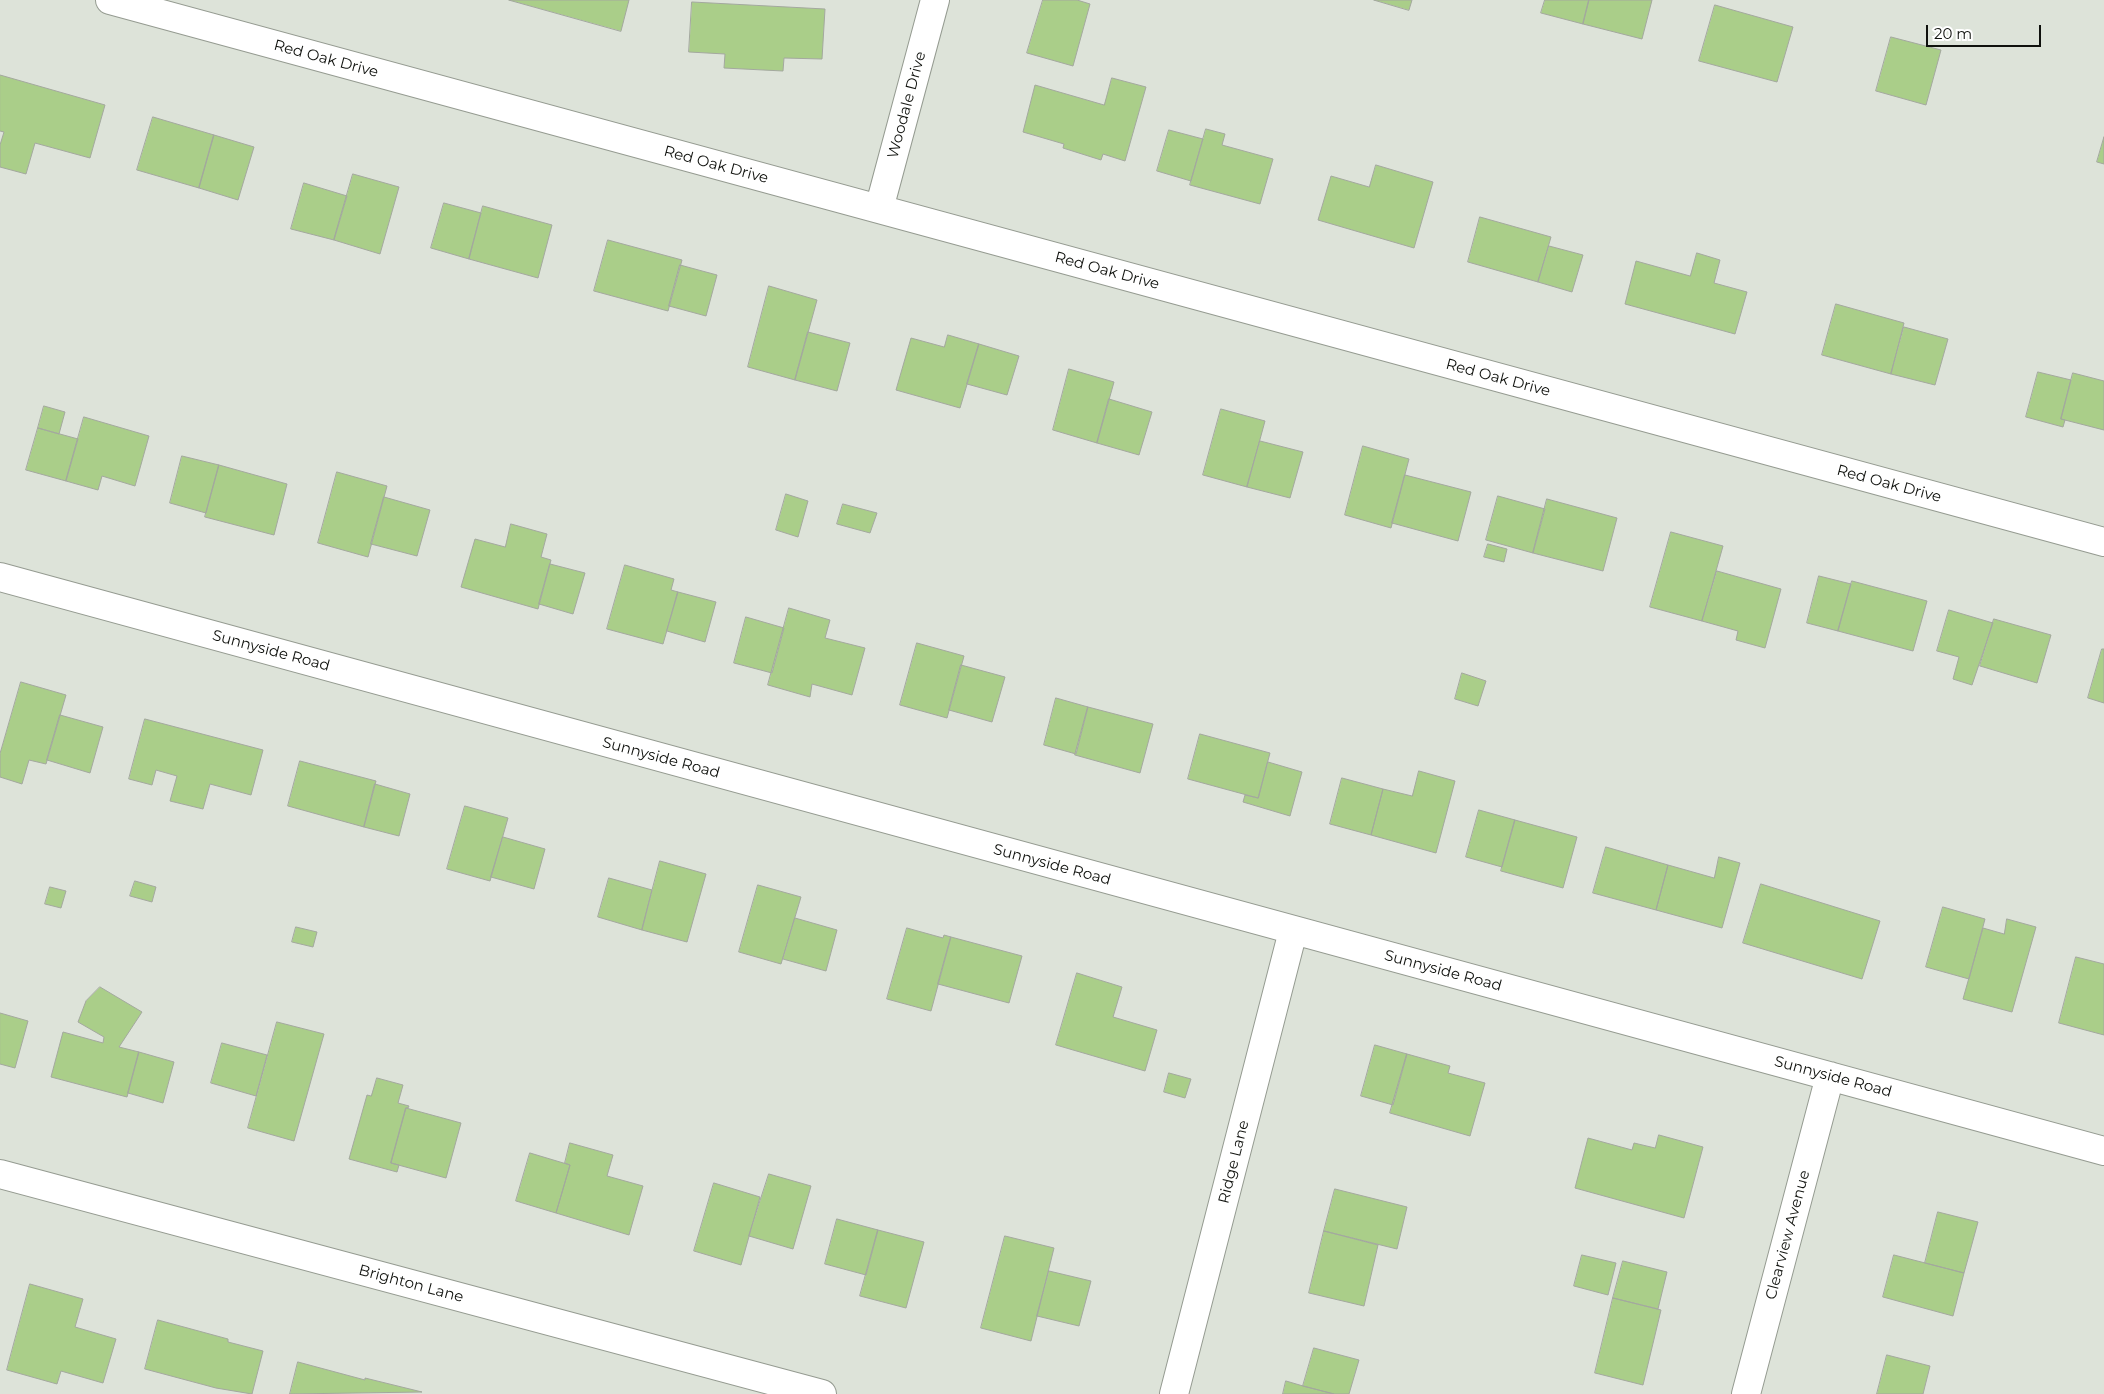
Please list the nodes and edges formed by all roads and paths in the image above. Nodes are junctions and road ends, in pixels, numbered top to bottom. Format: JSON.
{"nodes":[{"id":1,"x":110,"y":0,"type":"edge"},
{"id":2,"x":935,"y":0,"type":"edge"},
{"id":3,"x":879,"y":210,"type":"junction"},
{"id":4,"x":2104,"y":542,"type":"edge"},
{"id":5,"x":0,"y":577,"type":"edge"},
{"id":6,"x":1293,"y":931,"type":"junction"},
{"id":7,"x":1830,"y":1076,"type":"junction"},
{"id":8,"x":2104,"y":1151,"type":"edge"},
{"id":9,"x":0,"y":1174,"type":"edge"},
{"id":10,"x":822,"y":1394,"type":"edge"},
{"id":11,"x":1174,"y":1394,"type":"edge"},
{"id":12,"x":1746,"y":1394,"type":"edge"}],
"edges":[{"from":1,"to":3,"type":"street","name":"Red Oak Drive"},
{"from":2,"to":3,"type":"street","name":"Woodale Drive"},
{"from":3,"to":4,"type":"street","name":"Red Oak Drive"},
{"from":5,"to":6,"type":"street","name":"Sunnyside Road"},
{"from":6,"to":7,"type":"street","name":"Sunnyside Road"},
{"from":6,"to":11,"type":"street","name":"Ridge Lane"},
{"from":7,"to":8,"type":"street","name":"Sunnyside Road"},
{"from":7,"to":12,"type":"street","name":"Clearview Avenue"},
{"from":9,"to":10,"type":"street","name":"Brighton Lane"}]}
